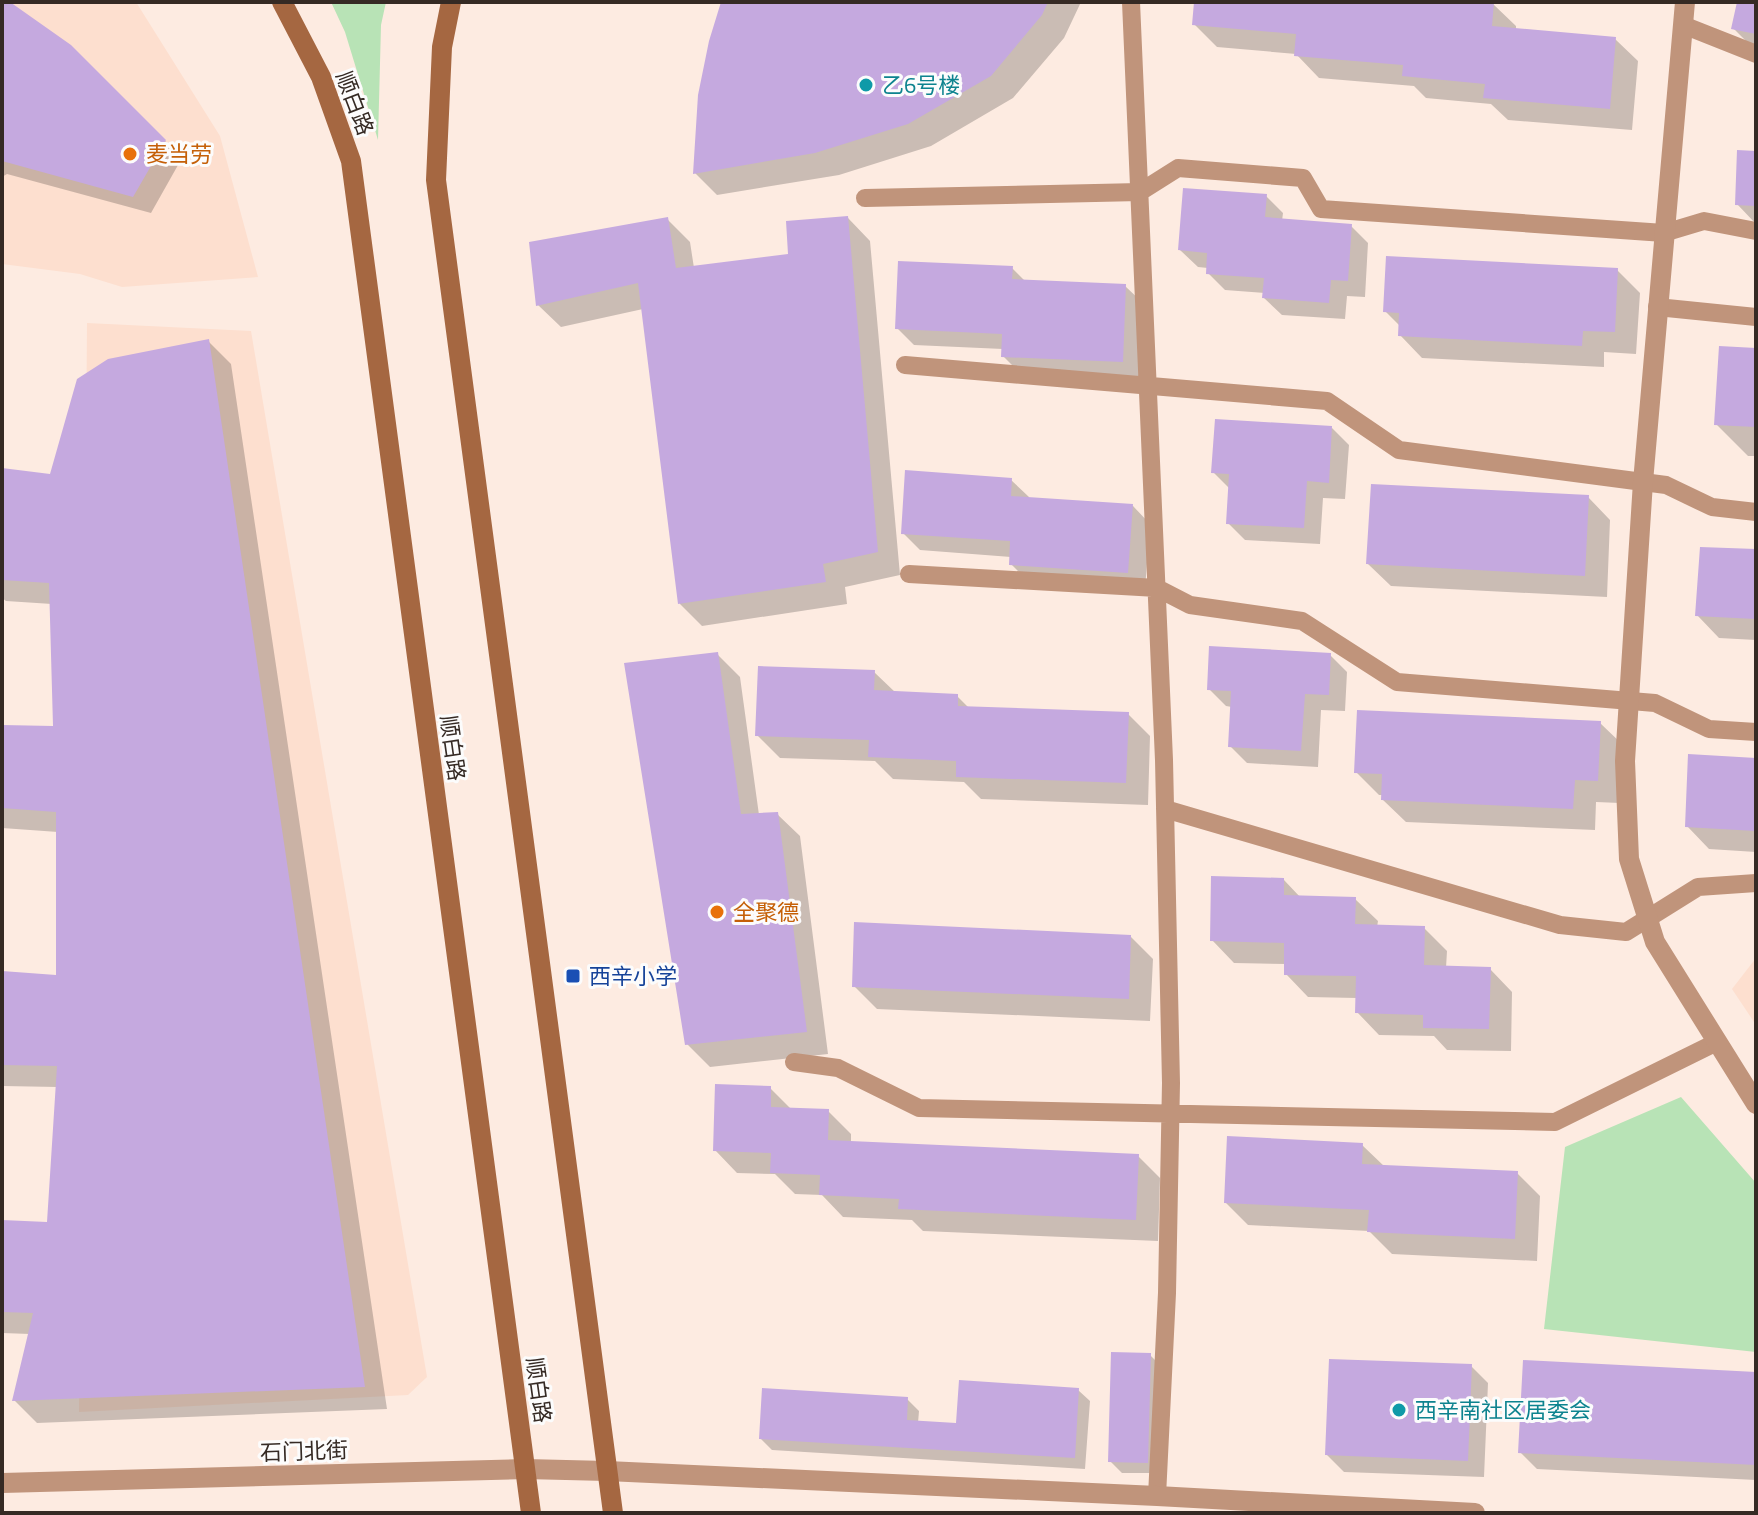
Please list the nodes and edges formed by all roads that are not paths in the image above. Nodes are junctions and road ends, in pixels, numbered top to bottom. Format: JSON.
{"nodes":[{"id":1,"x":282,"y":2,"type":"edge"},
{"id":2,"x":451,"y":2,"type":"edge"},
{"id":3,"x":1131,"y":2,"type":"edge"},
{"id":4,"x":1685,"y":2,"type":"edge"},
{"id":5,"x":1683,"y":25,"type":"junction"},
{"id":6,"x":1756,"y":54,"type":"edge"},
{"id":7,"x":1140,"y":192,"type":"junction"},
{"id":8,"x":865,"y":198,"type":"dead end"},
{"id":9,"x":1756,"y":231,"type":"edge"},
{"id":10,"x":1664,"y":233,"type":"junction"},
{"id":11,"x":1657,"y":307,"type":"junction"},
{"id":12,"x":1756,"y":317,"type":"edge"},
{"id":13,"x":905,"y":365,"type":"dead end"},
{"id":14,"x":1148,"y":386,"type":"junction"},
{"id":15,"x":1643,"y":482,"type":"junction"},
{"id":16,"x":1756,"y":512,"type":"edge"},
{"id":17,"x":909,"y":574,"type":"dead end"},
{"id":18,"x":1157,"y":588,"type":"junction"},
{"id":19,"x":1629,"y":701,"type":"junction"},
{"id":20,"x":1756,"y":732,"type":"edge"},
{"id":21,"x":1165,"y":809,"type":"junction"},
{"id":22,"x":1756,"y":883,"type":"edge"},
{"id":23,"x":1647,"y":919,"type":"junction"},
{"id":24,"x":1717,"y":1042,"type":"junction"},
{"id":25,"x":794,"y":1062,"type":"dead end"},
{"id":26,"x":1756,"y":1104,"type":"edge"},
{"id":27,"x":1171,"y":1114,"type":"junction"},
{"id":28,"x":525,"y":1469,"type":"junction"},
{"id":29,"x":607,"y":1471,"type":"junction"},
{"id":30,"x":2,"y":1483,"type":"edge"},
{"id":31,"x":1157,"y":1496,"type":"junction"},
{"id":32,"x":531,"y":1513,"type":"edge"},
{"id":33,"x":613,"y":1513,"type":"edge"},
{"id":34,"x":1475,"y":1513,"type":"edge"}],
"edges":[{"from":1,"to":28,"type":"main road","name":"顺白路"},
{"from":2,"to":29,"type":"main road"},
{"from":3,"to":7,"type":"lane"},
{"from":4,"to":5,"type":"street"},
{"from":5,"to":6,"type":"lane"},
{"from":5,"to":10,"type":"street"},
{"from":7,"to":8,"type":"lane"},
{"from":7,"to":10,"type":"lane"},
{"from":7,"to":14,"type":"lane"},
{"from":9,"to":10,"type":"lane"},
{"from":10,"to":11,"type":"street"},
{"from":11,"to":12,"type":"lane"},
{"from":11,"to":15,"type":"street"},
{"from":13,"to":14,"type":"lane"},
{"from":14,"to":15,"type":"lane"},
{"from":14,"to":18,"type":"lane"},
{"from":15,"to":16,"type":"lane"},
{"from":15,"to":19,"type":"street"},
{"from":17,"to":18,"type":"lane"},
{"from":18,"to":19,"type":"lane"},
{"from":18,"to":21,"type":"lane"},
{"from":19,"to":20,"type":"lane"},
{"from":19,"to":23,"type":"street"},
{"from":21,"to":23,"type":"lane"},
{"from":21,"to":27,"type":"lane"},
{"from":22,"to":23,"type":"lane"},
{"from":23,"to":24,"type":"street"},
{"from":24,"to":26,"type":"street"},
{"from":24,"to":27,"type":"lane"},
{"from":25,"to":27,"type":"lane"},
{"from":27,"to":31,"type":"lane"},
{"from":28,"to":29,"type":"street","name":"石门北街"},
{"from":28,"to":30,"type":"street","name":"石门北街"},
{"from":28,"to":32,"type":"main road","name":"顺白路"},
{"from":29,"to":31,"type":"street","name":"石门北街"},
{"from":29,"to":33,"type":"main road"},
{"from":31,"to":34,"type":"street","name":"石门北街"}]}
